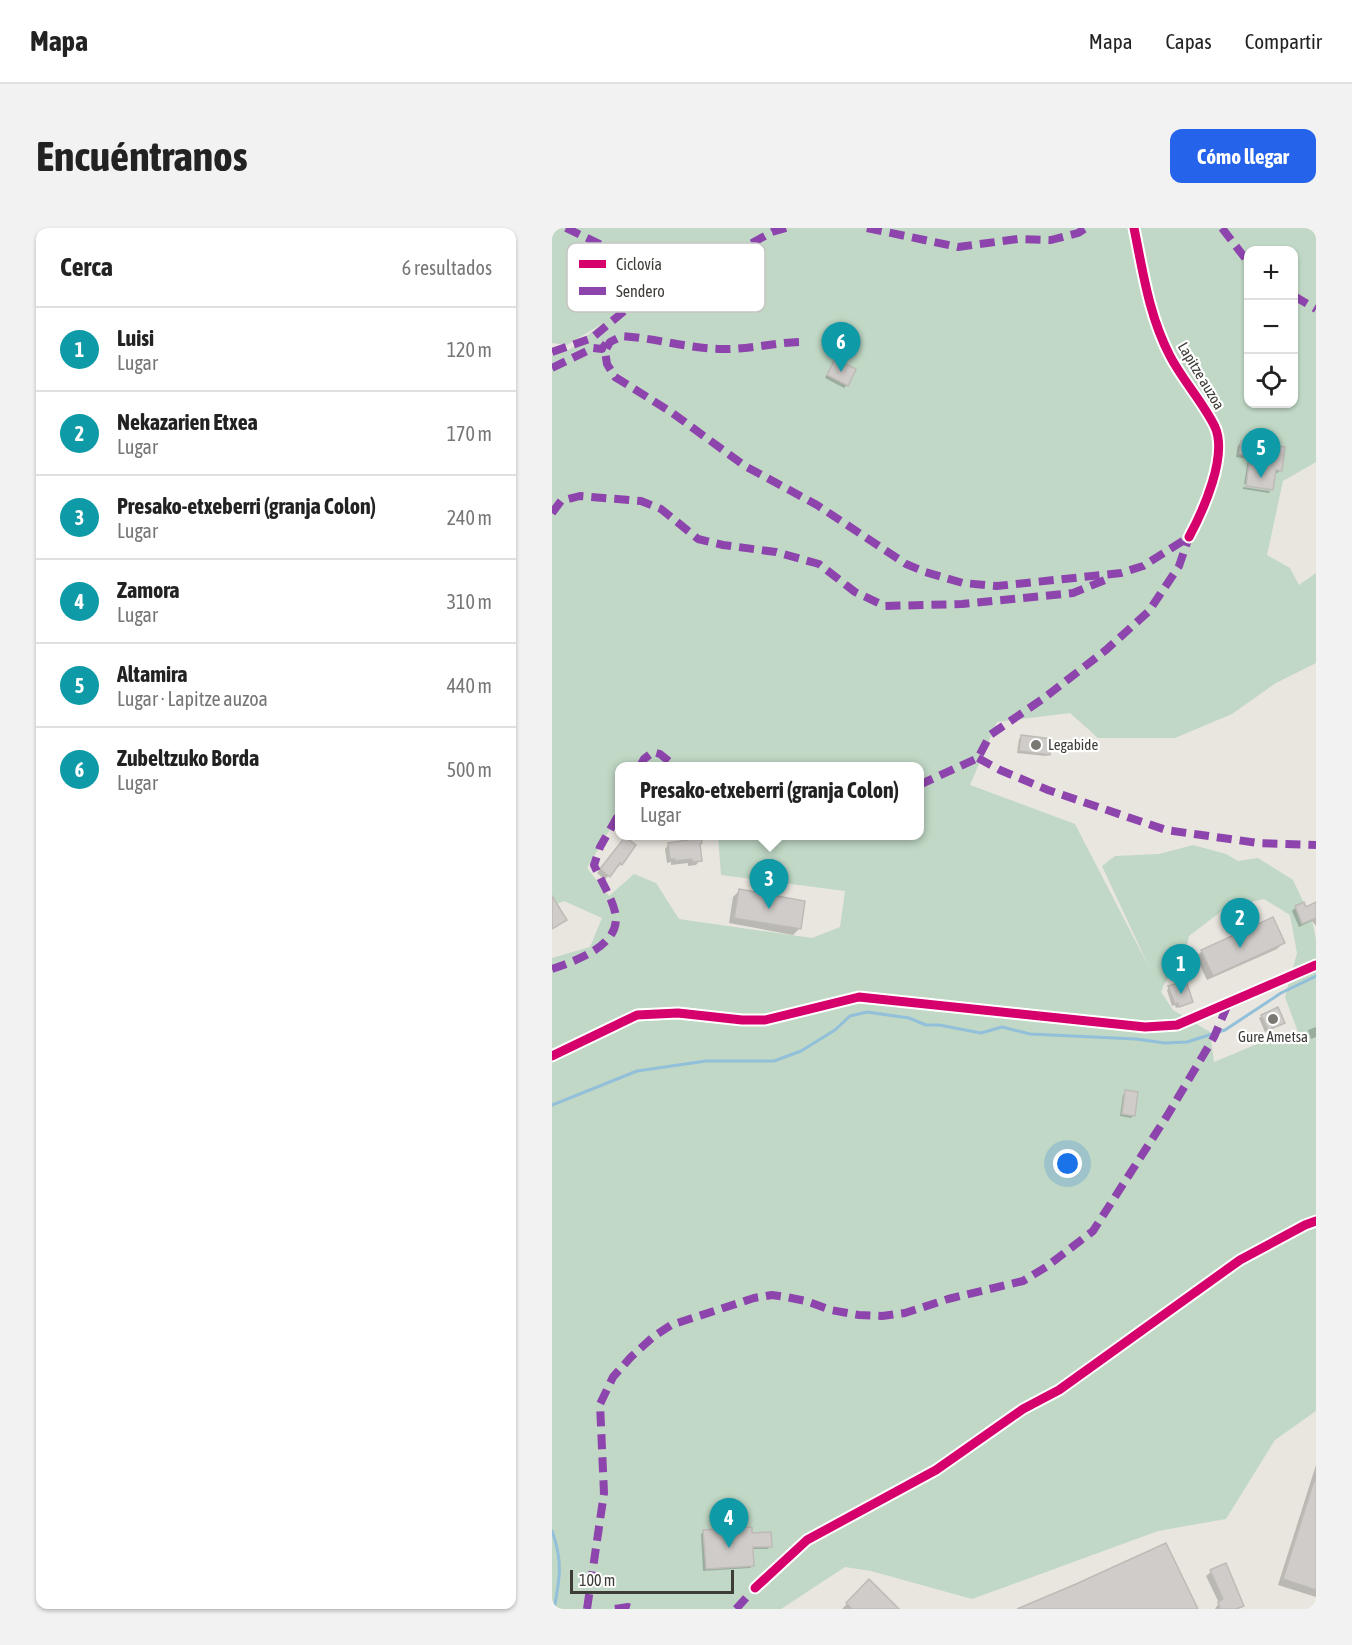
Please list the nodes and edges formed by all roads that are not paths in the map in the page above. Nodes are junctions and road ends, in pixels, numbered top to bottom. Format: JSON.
{"nodes":[{"id":1,"x":1134,"y":228,"type":"edge"},
{"id":2,"x":1189,"y":537,"type":"dead end"},
{"id":3,"x":1316,"y":965,"type":"edge"},
{"id":4,"x":552,"y":1056,"type":"edge"},
{"id":5,"x":1316,"y":1221,"type":"edge"},
{"id":6,"x":754,"y":1587,"type":"dead end"}],
"edges":[{"from":1,"to":2,"type":"street","name":"Lapitze auzoa"},
{"from":3,"to":4,"type":"street"},
{"from":5,"to":6,"type":"street"}]}
